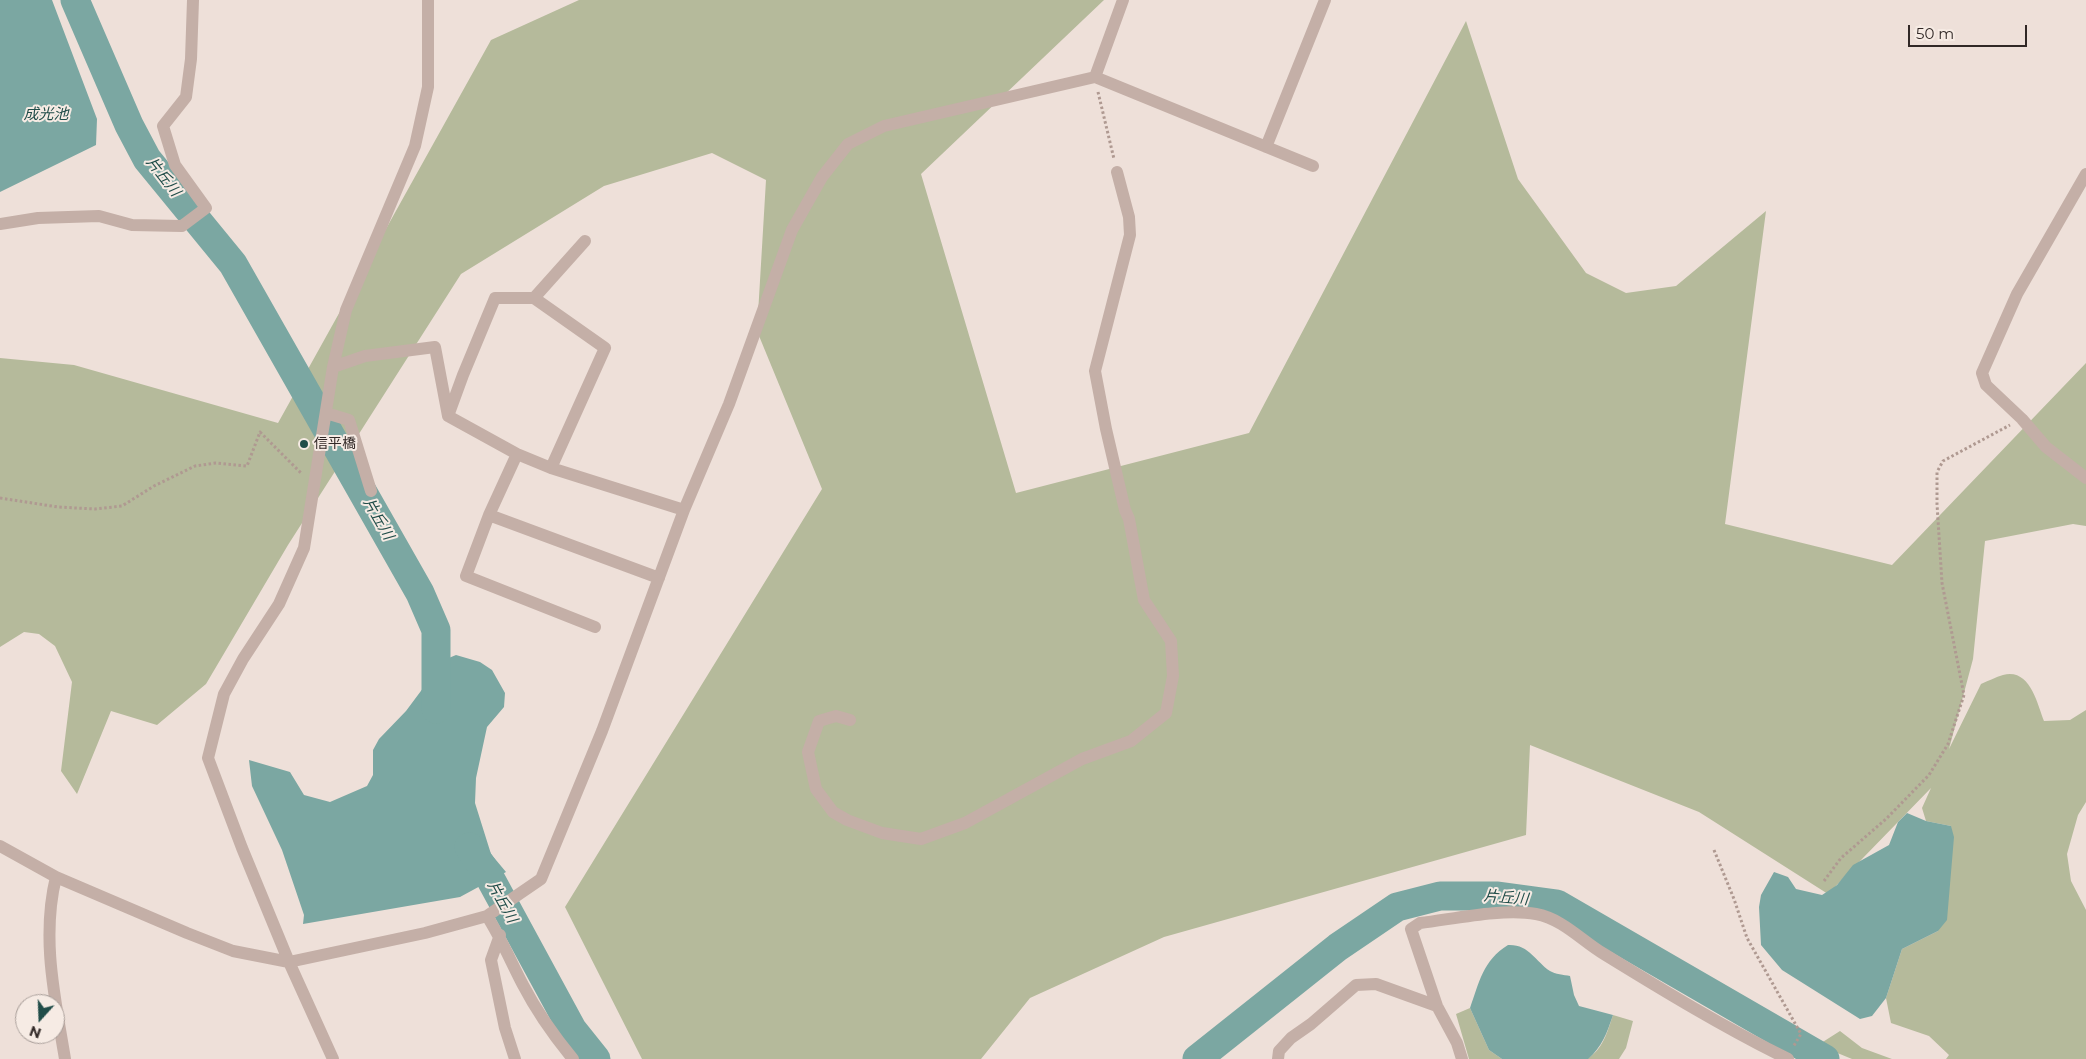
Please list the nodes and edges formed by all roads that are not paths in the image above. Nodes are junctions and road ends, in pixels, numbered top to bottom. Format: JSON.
{"nodes":[{"id":1,"x":193,"y":0,"type":"edge"},
{"id":2,"x":428,"y":0,"type":"edge"},
{"id":3,"x":1123,"y":0,"type":"edge"},
{"id":4,"x":1325,"y":0,"type":"edge"},
{"id":5,"x":1095,"y":76,"type":"junction"},
{"id":6,"x":1266,"y":147,"type":"junction"},
{"id":7,"x":1313,"y":166,"type":"dead end"},
{"id":8,"x":1117,"y":172,"type":"road end"},
{"id":9,"x":2086,"y":174,"type":"edge"},
{"id":10,"x":0,"y":224,"type":"edge"},
{"id":11,"x":585,"y":241,"type":"dead end"},
{"id":12,"x":534,"y":298,"type":"junction"},
{"id":13,"x":333,"y":367,"type":"junction"},
{"id":14,"x":326,"y":414,"type":"junction"},
{"id":15,"x":448,"y":416,"type":"junction"},
{"id":16,"x":517,"y":454,"type":"junction"},
{"id":17,"x":551,"y":468,"type":"junction"},
{"id":18,"x":2086,"y":478,"type":"edge"},
{"id":19,"x":370,"y":491,"type":"dead end"},
{"id":20,"x":684,"y":510,"type":"junction"},
{"id":21,"x":489,"y":515,"type":"junction"},
{"id":22,"x":659,"y":578,"type":"junction"},
{"id":23,"x":596,"y":627,"type":"dead end"},
{"id":24,"x":850,"y":720,"type":"dead end"},
{"id":25,"x":0,"y":846,"type":"edge"},
{"id":26,"x":56,"y":877,"type":"junction"},
{"id":27,"x":487,"y":916,"type":"junction"},
{"id":28,"x":500,"y":935,"type":"junction"},
{"id":29,"x":289,"y":962,"type":"junction"},
{"id":30,"x":1437,"y":1006,"type":"junction"},
{"id":31,"x":1790,"y":1055,"type":"edge"},
{"id":32,"x":65,"y":1059,"type":"edge"},
{"id":33,"x":333,"y":1059,"type":"edge"},
{"id":34,"x":515,"y":1059,"type":"edge"},
{"id":35,"x":573,"y":1059,"type":"edge"},
{"id":36,"x":1278,"y":1059,"type":"edge"},
{"id":37,"x":1462,"y":1059,"type":"edge"}],
"edges":[{"from":1,"to":10,"type":"street"},
{"from":2,"to":13,"type":"street"},
{"from":3,"to":5,"type":"street"},
{"from":4,"to":6,"type":"street"},
{"from":5,"to":6,"type":"street"},
{"from":5,"to":20,"type":"street"},
{"from":6,"to":7,"type":"street"},
{"from":8,"to":24,"type":"street"},
{"from":9,"to":18,"type":"street"},
{"from":11,"to":12,"type":"street"},
{"from":12,"to":15,"type":"street"},
{"from":12,"to":17,"type":"street"},
{"from":13,"to":14,"type":"street"},
{"from":13,"to":15,"type":"street"},
{"from":14,"to":19,"type":"street"},
{"from":14,"to":29,"type":"street"},
{"from":15,"to":16,"type":"street"},
{"from":16,"to":17,"type":"street"},
{"from":16,"to":21,"type":"street"},
{"from":17,"to":20,"type":"street"},
{"from":20,"to":22,"type":"street"},
{"from":21,"to":22,"type":"street"},
{"from":21,"to":23,"type":"street"},
{"from":22,"to":27,"type":"street"},
{"from":25,"to":26,"type":"street"},
{"from":26,"to":29,"type":"street"},
{"from":26,"to":32,"type":"street"},
{"from":27,"to":28,"type":"street"},
{"from":27,"to":29,"type":"street"},
{"from":28,"to":34,"type":"street"},
{"from":28,"to":35,"type":"street"},
{"from":29,"to":33,"type":"street"},
{"from":30,"to":31,"type":"street"},
{"from":30,"to":36,"type":"street"},
{"from":30,"to":37,"type":"street"}]}
